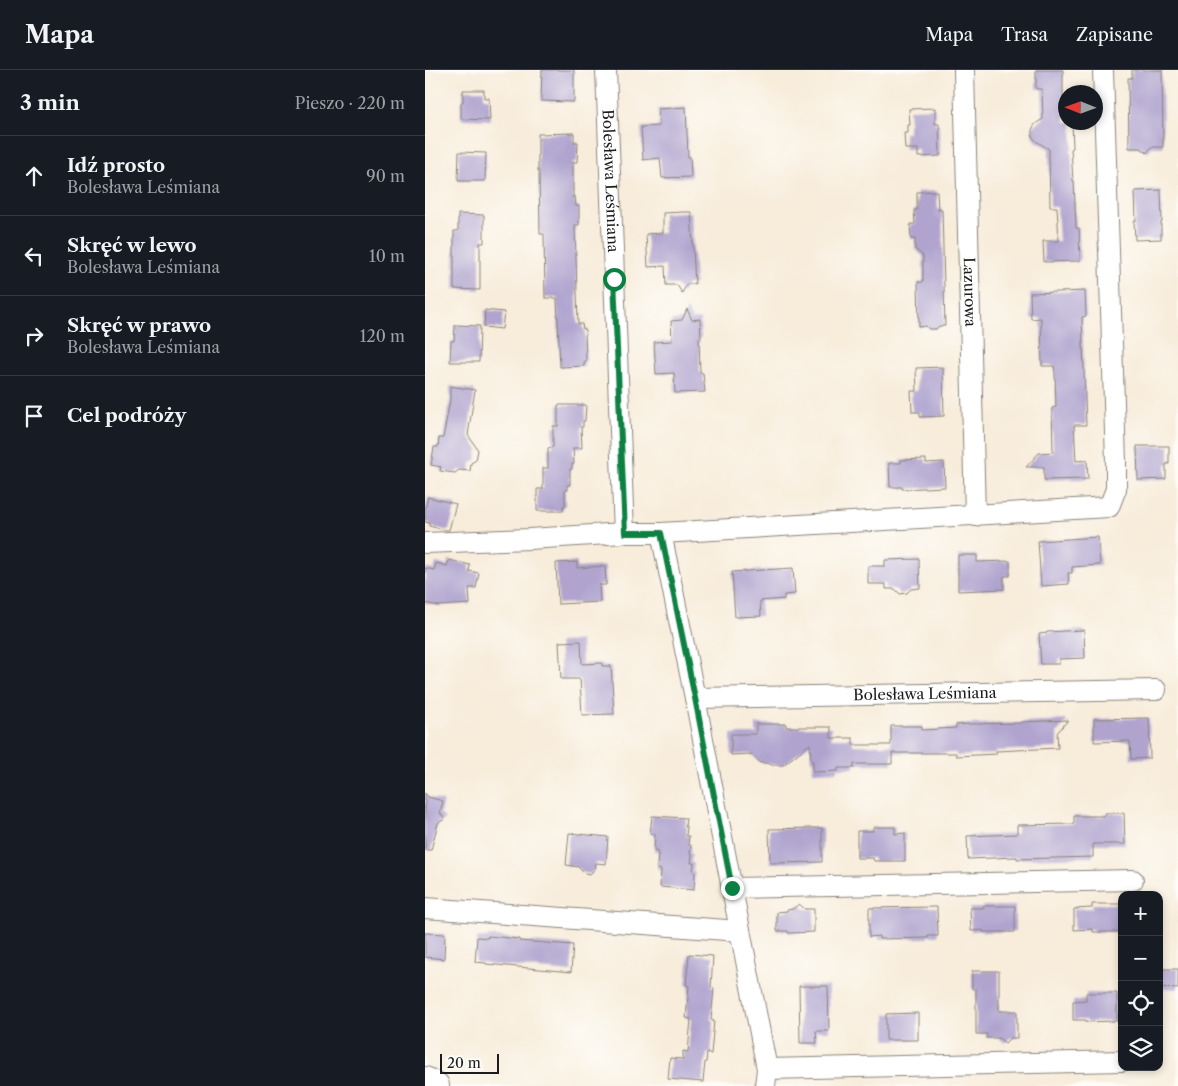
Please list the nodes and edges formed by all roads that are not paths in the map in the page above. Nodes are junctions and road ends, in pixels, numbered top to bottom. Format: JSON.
{"nodes":[{"id":1,"x":606,"y":70,"type":"edge"},
{"id":2,"x":964,"y":70,"type":"edge"},
{"id":3,"x":1103,"y":70,"type":"edge"},
{"id":4,"x":975,"y":516,"type":"junction"},
{"id":5,"x":625,"y":533,"type":"junction"},
{"id":6,"x":661,"y":533,"type":"junction"},
{"id":7,"x":425,"y":543,"type":"edge"},
{"id":8,"x":1156,"y":690,"type":"dead end"},
{"id":9,"x":695,"y":698,"type":"junction"},
{"id":10,"x":1133,"y":880,"type":"dead end"},
{"id":11,"x":732,"y":888,"type":"junction"},
{"id":12,"x":425,"y":908,"type":"edge"},
{"id":13,"x":741,"y":931,"type":"junction"},
{"id":14,"x":1118,"y":1061,"type":"edge"},
{"id":15,"x":766,"y":1078,"type":"edge"},
{"id":16,"x":425,"y":1081,"type":"edge"},
{"id":17,"x":435,"y":1086,"type":"edge"}],
"edges":[{"from":1,"to":5,"type":"street","name":"Bolesława Leśmiana"},
{"from":2,"to":4,"type":"street","name":"Lazurowa"},
{"from":3,"to":4,"type":"street"},
{"from":4,"to":6,"type":"street"},
{"from":5,"to":6,"type":"street"},
{"from":5,"to":7,"type":"street"},
{"from":6,"to":9,"type":"street"},
{"from":8,"to":9,"type":"street","name":"Bolesława Leśmiana"},
{"from":9,"to":11,"type":"street"},
{"from":10,"to":11,"type":"street"},
{"from":11,"to":13,"type":"street"},
{"from":12,"to":13,"type":"street"},
{"from":13,"to":15,"type":"street"},
{"from":14,"to":15,"type":"street"},
{"from":16,"to":17,"type":"main road"}]}
